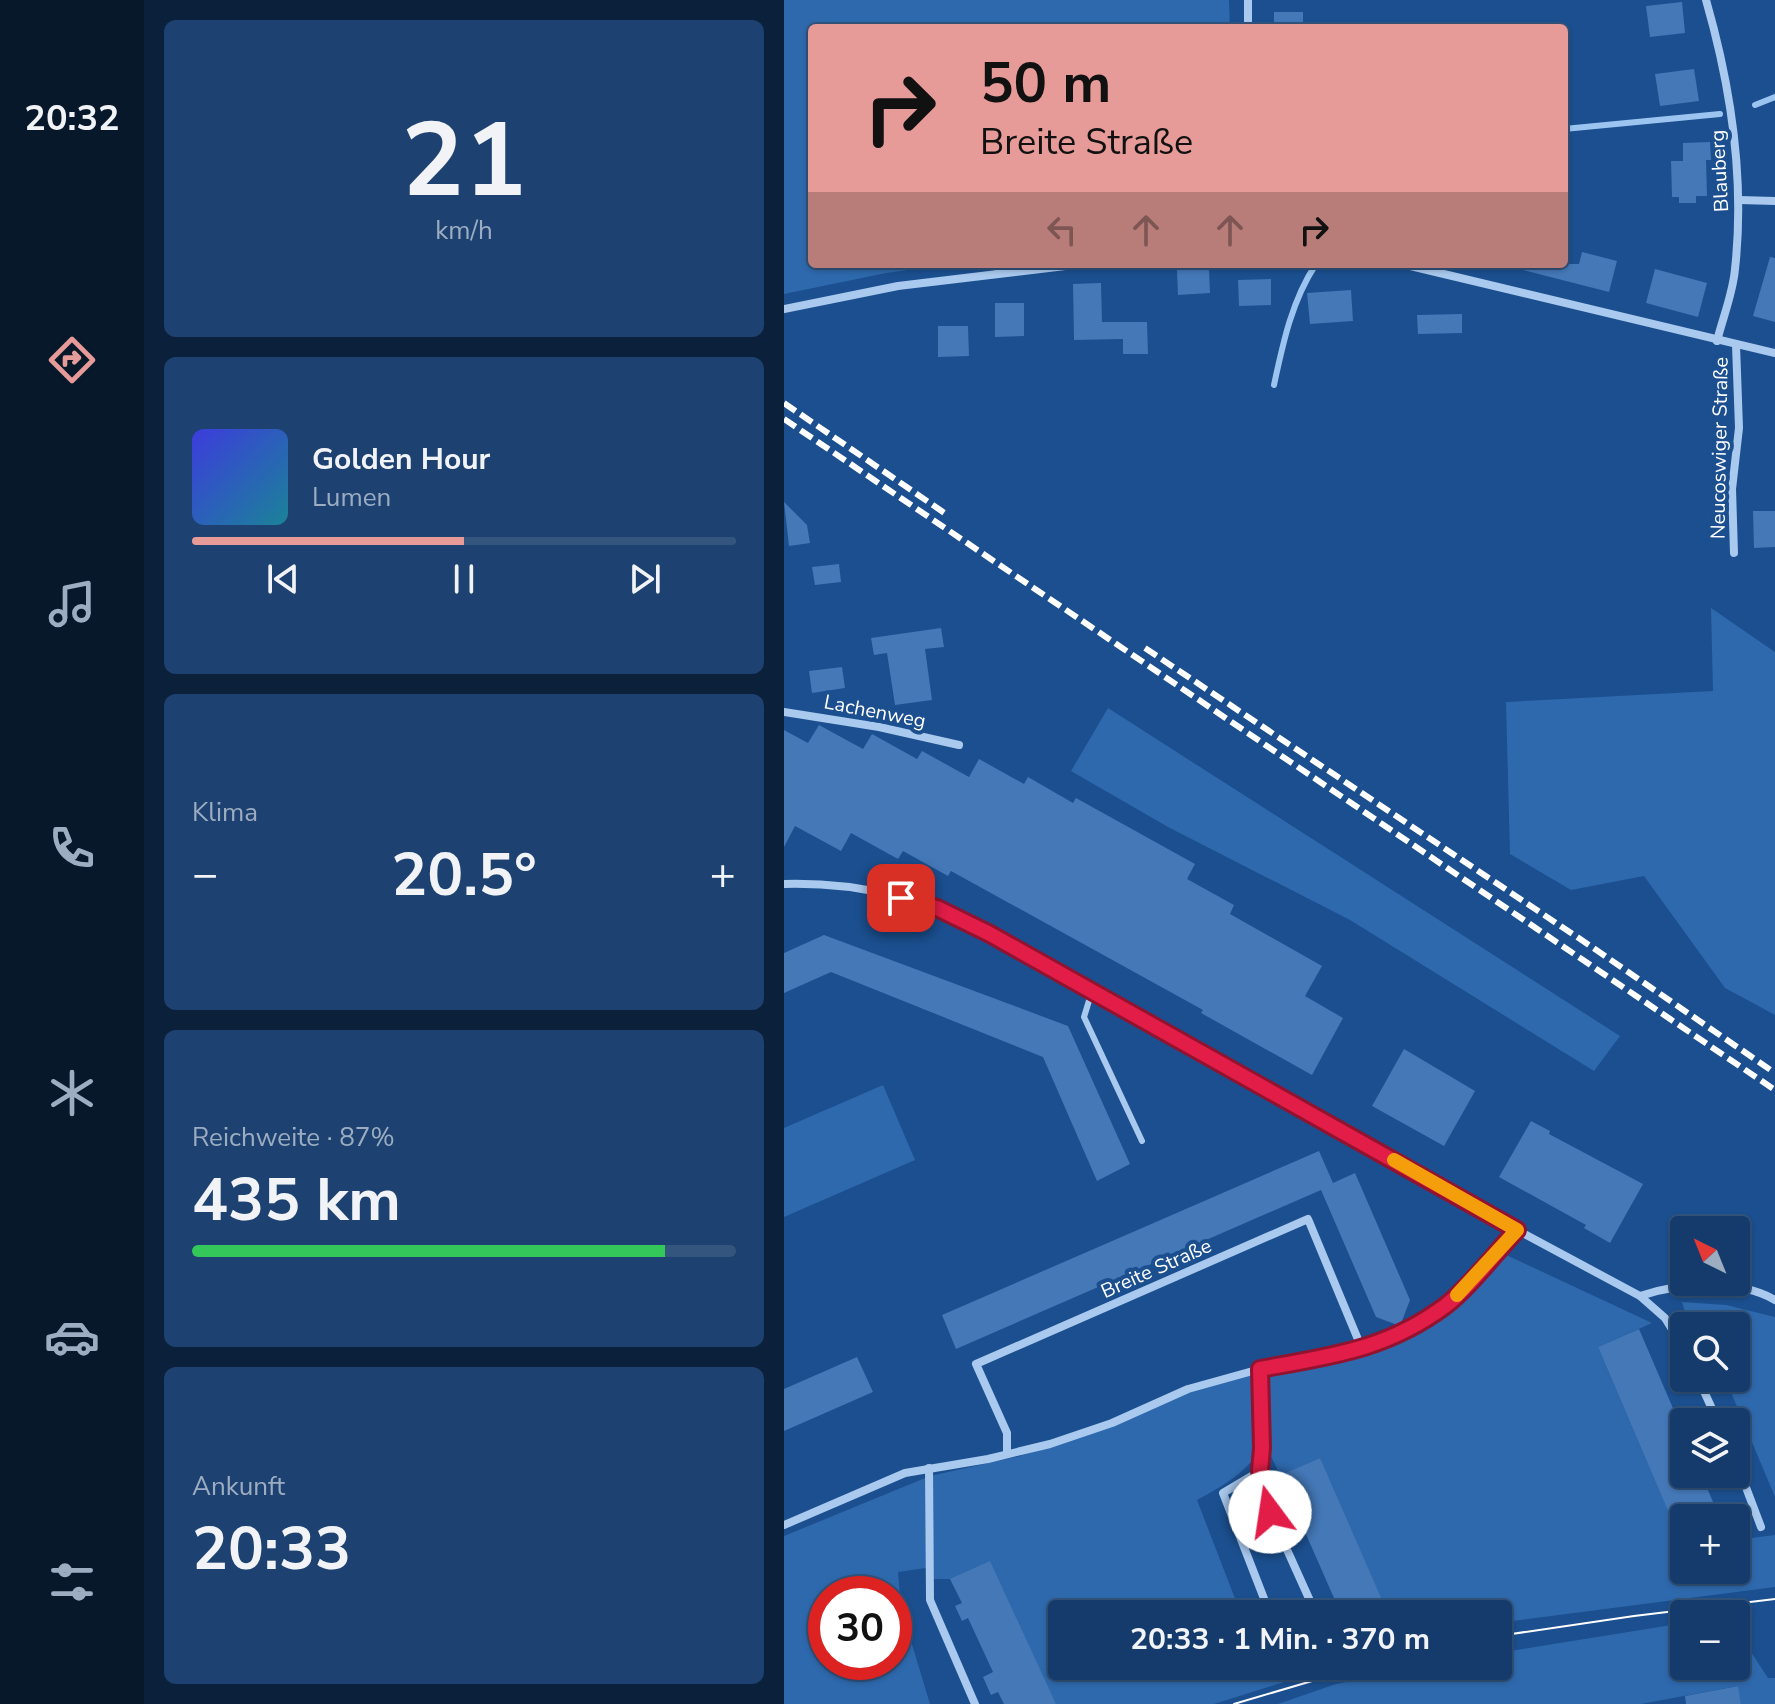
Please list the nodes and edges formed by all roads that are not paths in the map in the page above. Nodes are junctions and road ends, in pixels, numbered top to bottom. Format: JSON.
{"nodes":[{"id":1,"x":1248,"y":0,"type":"edge"},
{"id":2,"x":1706,"y":0,"type":"edge"},
{"id":3,"x":1248,"y":24,"type":"edge"},
{"id":4,"x":1739,"y":200,"type":"junction"},
{"id":5,"x":1775,"y":201,"type":"edge"},
{"id":6,"x":998,"y":268,"type":"edge"},
{"id":7,"x":1418,"y":268,"type":"edge"},
{"id":8,"x":784,"y":309,"type":"edge"},
{"id":9,"x":1717,"y":341,"type":"junction"},
{"id":10,"x":1736,"y":345,"type":"junction"},
{"id":11,"x":1775,"y":353,"type":"edge"},
{"id":12,"x":1734,"y":553,"type":"dead end"},
{"id":13,"x":784,"y":712,"type":"edge"},
{"id":14,"x":959,"y":745,"type":"dead end"},
{"id":15,"x":784,"y":884,"type":"edge"},
{"id":16,"x":1092,"y":991,"type":"junction"},
{"id":17,"x":1142,"y":1141,"type":"dead end"},
{"id":18,"x":1517,"y":1230,"type":"junction"},
{"id":19,"x":1640,"y":1296,"type":"junction"},
{"id":20,"x":1775,"y":1300,"type":"edge"},
{"id":21,"x":1670,"y":1326,"type":"edge"},
{"id":22,"x":1362,"y":1349,"type":"junction"},
{"id":23,"x":1260,"y":1369,"type":"junction"},
{"id":24,"x":1007,"y":1453,"type":"junction"},
{"id":25,"x":929,"y":1468,"type":"junction"},
{"id":26,"x":1260,"y":1471,"type":"junction"},
{"id":27,"x":1746,"y":1488,"type":"edge"},
{"id":28,"x":784,"y":1525,"type":"edge"},
{"id":29,"x":1761,"y":1527,"type":"dead end"},
{"id":30,"x":1265,"y":1600,"type":"edge"},
{"id":31,"x":1310,"y":1600,"type":"edge"},
{"id":32,"x":975,"y":1704,"type":"edge"}],
"edges":[{"from":1,"to":3,"type":"street"},
{"from":2,"to":4,"type":"street","name":"Blauberg"},
{"from":4,"to":5,"type":"street"},
{"from":4,"to":9,"type":"street","name":"Blauberg"},
{"from":6,"to":8,"type":"street"},
{"from":7,"to":9,"type":"street","name":"Neucoswiger Straße"},
{"from":9,"to":10,"type":"street","name":"Neucoswiger Straße"},
{"from":10,"to":11,"type":"street","name":"Neucoswiger Straße"},
{"from":10,"to":12,"type":"street","name":"Neucoswiger Straße"},
{"from":13,"to":14,"type":"street","name":"Lachenweg"},
{"from":15,"to":16,"type":"street"},
{"from":16,"to":17,"type":"lane"},
{"from":16,"to":18,"type":"street"},
{"from":18,"to":19,"type":"street"},
{"from":18,"to":22,"type":"street"},
{"from":19,"to":20,"type":"street"},
{"from":19,"to":21,"type":"street"},
{"from":22,"to":23,"type":"street"},
{"from":22,"to":24,"type":"street","name":"Breite Straße"},
{"from":23,"to":24,"type":"street"},
{"from":23,"to":26,"type":"street"},
{"from":24,"to":25,"type":"street"},
{"from":25,"to":28,"type":"street"},
{"from":25,"to":32,"type":"street"},
{"from":26,"to":30,"type":"street"},
{"from":26,"to":31,"type":"street"},
{"from":27,"to":29,"type":"street"}]}
